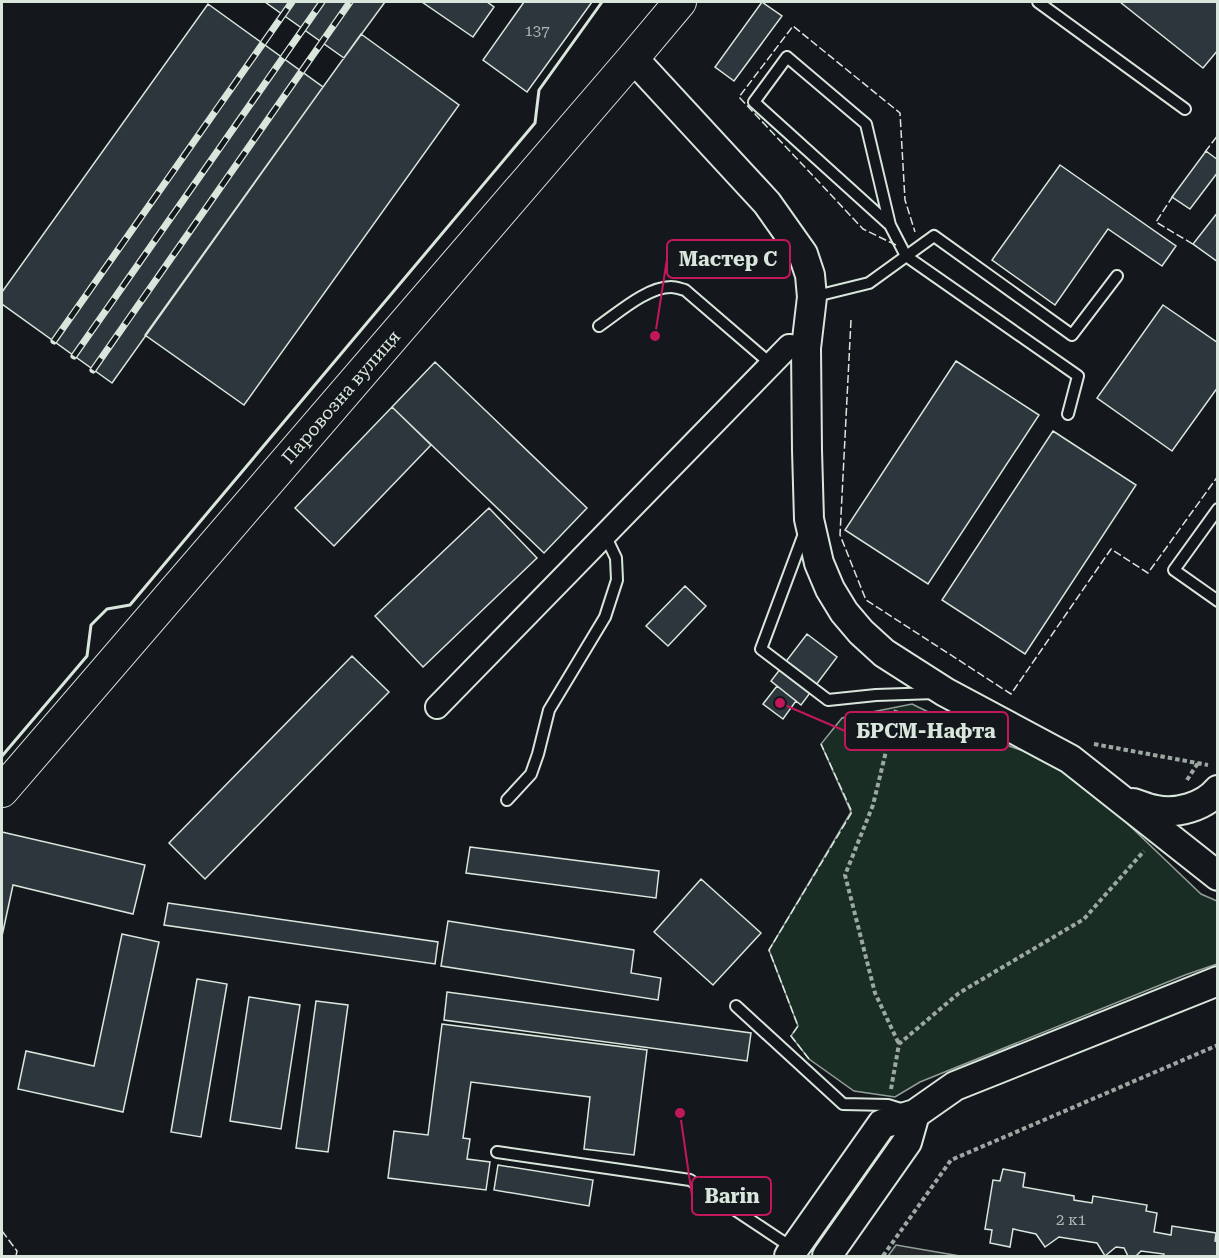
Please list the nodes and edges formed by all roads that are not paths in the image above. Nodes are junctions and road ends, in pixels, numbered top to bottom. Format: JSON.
{"nodes":[{"id":1,"x":680,"y":2,"type":"edge"},
{"id":2,"x":1038,"y":2,"type":"edge"},
{"id":3,"x":633,"y":58,"type":"junction"},
{"id":4,"x":1185,"y":109,"type":"dead end"},
{"id":5,"x":890,"y":225,"type":"junction"},
{"id":6,"x":906,"y":256,"type":"junction"},
{"id":7,"x":1117,"y":276,"type":"dead end"},
{"id":8,"x":812,"y":297,"type":"junction"},
{"id":9,"x":599,"y":326,"type":"dead end"},
{"id":10,"x":807,"y":348,"type":"junction"},
{"id":11,"x":771,"y":364,"type":"junction"},
{"id":12,"x":1068,"y":414,"type":"dead end"},
{"id":13,"x":1218,"y":509,"type":"edge"},
{"id":14,"x":809,"y":519,"type":"junction"},
{"id":15,"x":604,"y":536,"type":"junction"},
{"id":16,"x":1218,"y":601,"type":"edge"},
{"id":17,"x":945,"y":692,"type":"junction"},
{"id":18,"x":437,"y":707,"type":"dead end"},
{"id":19,"x":1218,"y":790,"type":"edge"},
{"id":20,"x":2,"y":791,"type":"edge"},
{"id":21,"x":1119,"y":798,"type":"junction"},
{"id":22,"x":507,"y":800,"type":"dead end"},
{"id":23,"x":1163,"y":820,"type":"junction"},
{"id":24,"x":1218,"y":852,"type":"edge"},
{"id":25,"x":1218,"y":876,"type":"edge"},
{"id":26,"x":1218,"y":975,"type":"edge"},
{"id":27,"x":1209,"y":986,"type":"edge"},
{"id":28,"x":736,"y":1006,"type":"dead end"},
{"id":29,"x":915,"y":1114,"type":"junction"},
{"id":30,"x":497,"y":1152,"type":"dead end"},
{"id":31,"x":791,"y":1253,"type":"edge"},
{"id":32,"x":826,"y":1257,"type":"edge"}],
"edges":[{"from":1,"to":3,"type":"main road","name":"Паровозна вулиця"},
{"from":2,"to":4,"type":"lane"},
{"from":3,"to":8,"type":"street"},
{"from":3,"to":20,"type":"main road","name":"Паровозна вулиця"},
{"from":5,"to":5,"type":"lane"},
{"from":5,"to":6,"type":"lane"},
{"from":6,"to":7,"type":"lane"},
{"from":6,"to":8,"type":"lane"},
{"from":6,"to":12,"type":"lane"},
{"from":8,"to":10,"type":"street"},
{"from":9,"to":11,"type":"lane"},
{"from":10,"to":11,"type":"street"},
{"from":10,"to":14,"type":"street"},
{"from":11,"to":15,"type":"street"},
{"from":13,"to":16,"type":"lane"},
{"from":14,"to":17,"type":"street"},
{"from":14,"to":17,"type":"lane"},
{"from":15,"to":18,"type":"street"},
{"from":15,"to":22,"type":"lane"},
{"from":17,"to":21,"type":"street"},
{"from":19,"to":23,"type":"street"},
{"from":21,"to":23,"type":"street"},
{"from":21,"to":24,"type":"street"},
{"from":23,"to":25,"type":"street"},
{"from":26,"to":27,"type":"street"},
{"from":27,"to":29,"type":"street"},
{"from":28,"to":29,"type":"lane"},
{"from":29,"to":31,"type":"street"},
{"from":29,"to":32,"type":"street"},
{"from":30,"to":31,"type":"lane"}]}
